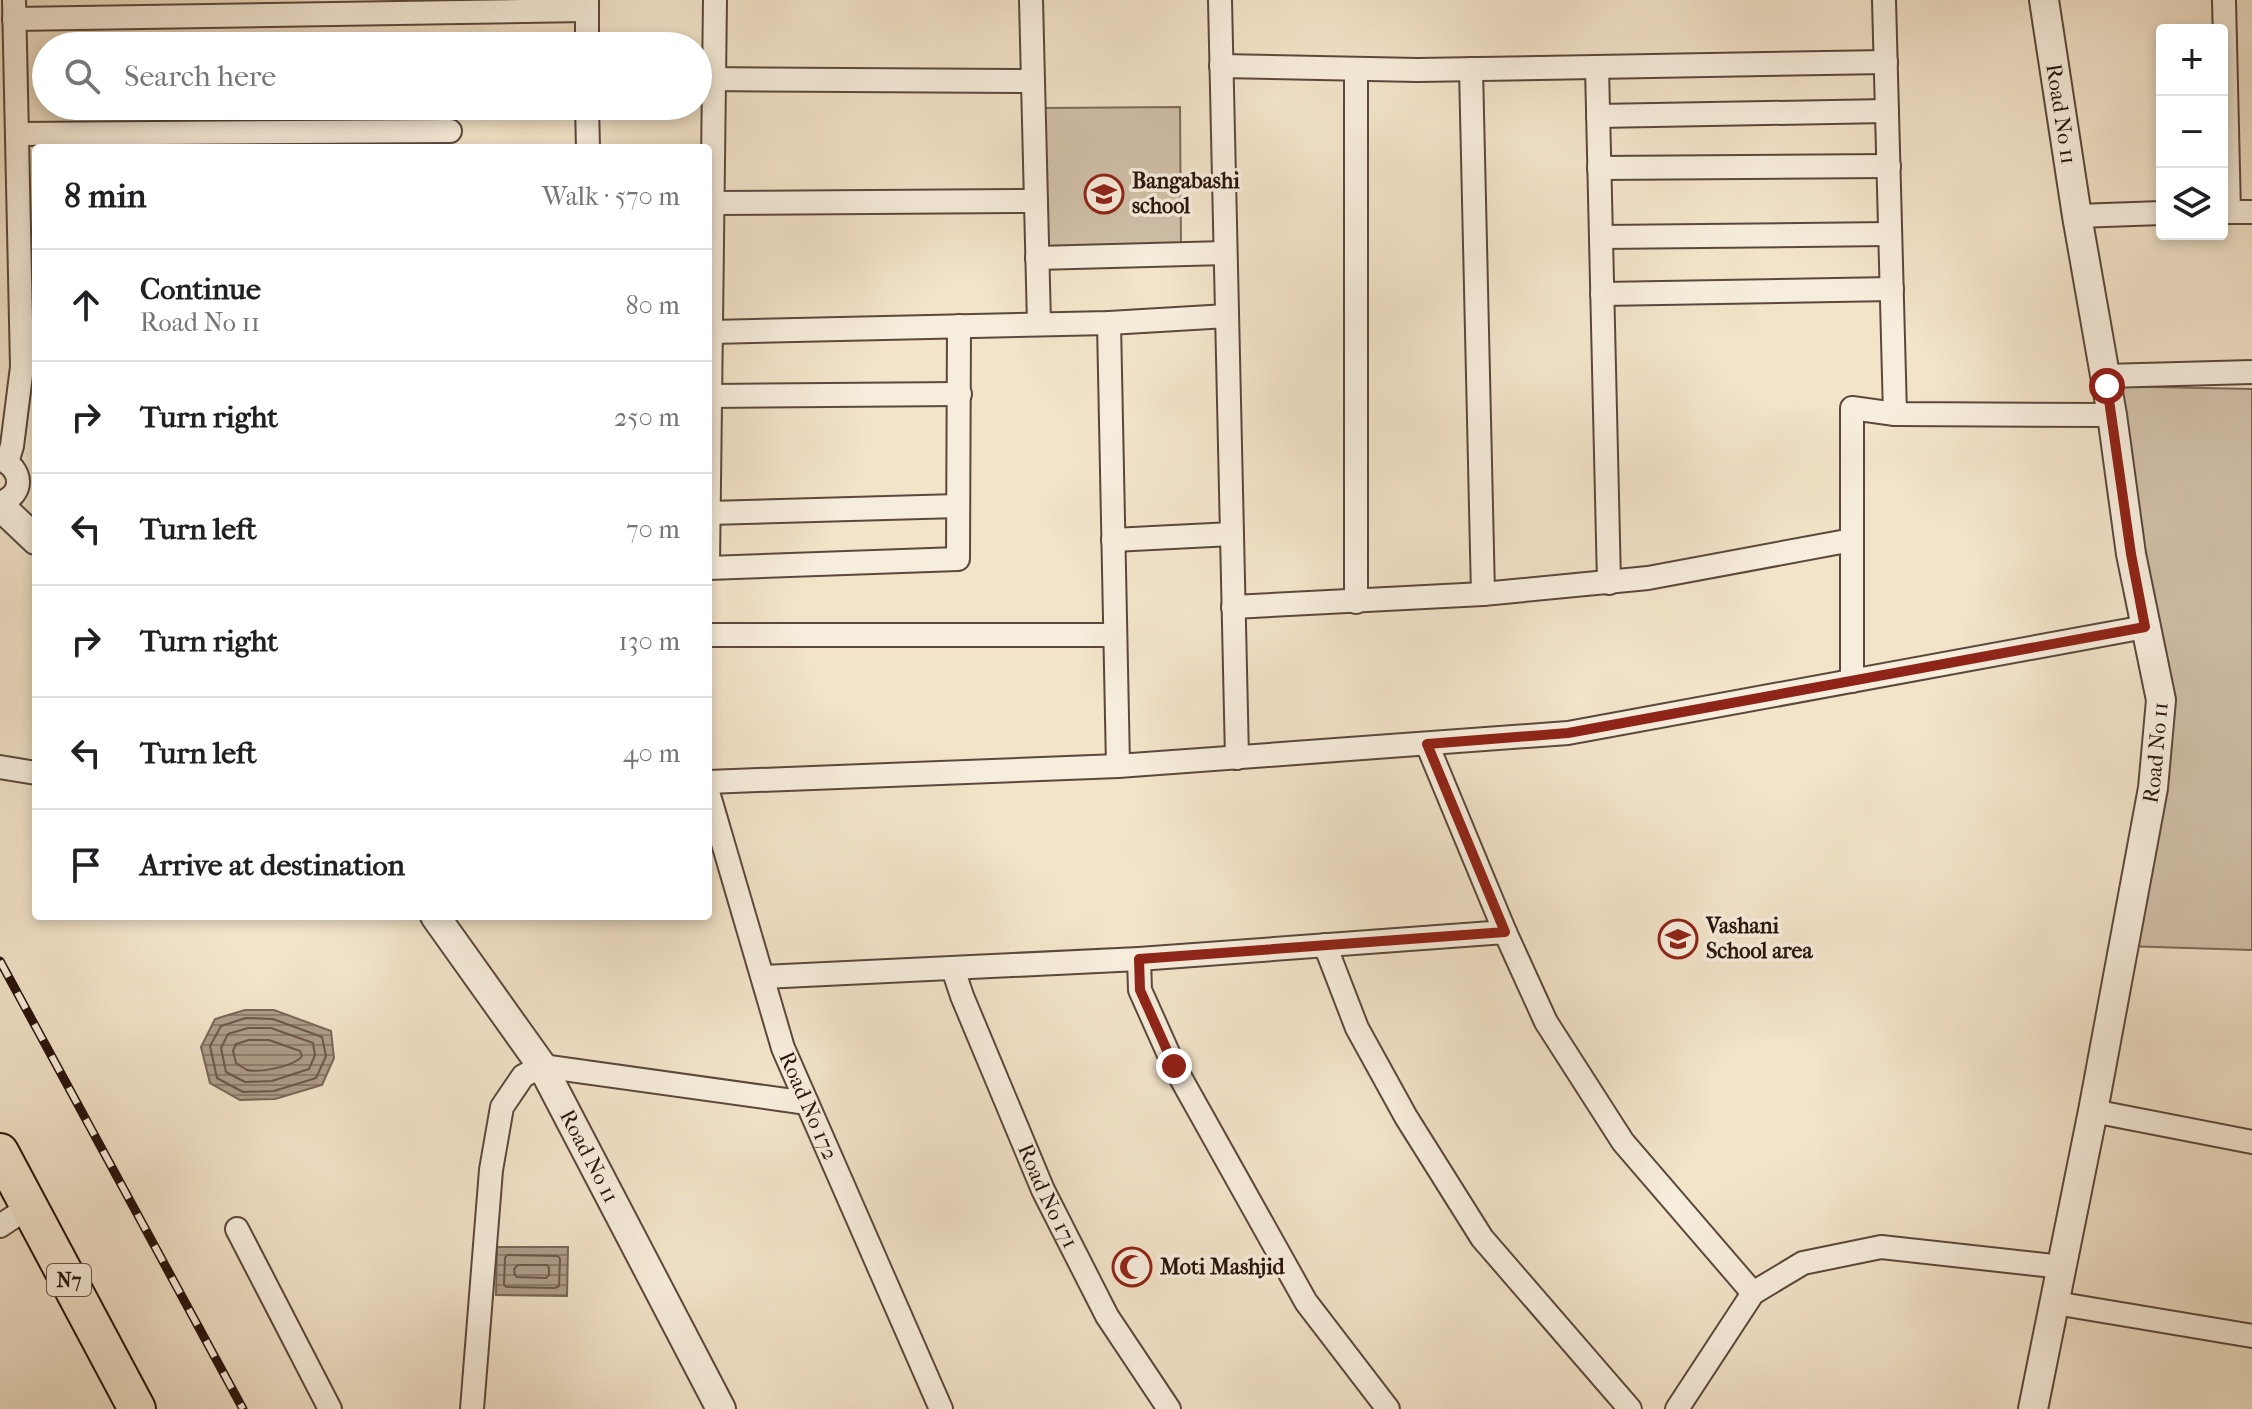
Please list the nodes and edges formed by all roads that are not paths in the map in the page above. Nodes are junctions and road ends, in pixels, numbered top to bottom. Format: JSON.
{"nodes":[{"id":1,"x":715,"y":0,"type":"edge"},
{"id":2,"x":1031,"y":0,"type":"edge"},
{"id":3,"x":1220,"y":0,"type":"edge"},
{"id":4,"x":1884,"y":0,"type":"edge"},
{"id":5,"x":2044,"y":0,"type":"edge"},
{"id":6,"x":2224,"y":0,"type":"edge"},
{"id":7,"x":587,"y":5,"type":"edge"},
{"id":8,"x":157,"y":8,"type":"edge"},
{"id":9,"x":11,"y":22,"type":"edge"},
{"id":10,"x":587,"y":32,"type":"edge"},
{"id":11,"x":711,"y":32,"type":"edge"},
{"id":12,"x":1886,"y":62,"type":"junction"},
{"id":13,"x":1221,"y":66,"type":"junction"},
{"id":14,"x":1597,"y":67,"type":"junction"},
{"id":15,"x":1471,"y":69,"type":"junction"},
{"id":16,"x":1356,"y":70,"type":"junction"},
{"id":17,"x":712,"y":80,"type":"edge"},
{"id":18,"x":1033,"y":81,"type":"junction"},
{"id":19,"x":1887,"y":111,"type":"junction"},
{"id":20,"x":1598,"y":116,"type":"junction"},
{"id":21,"x":587,"y":120,"type":"edge"},
{"id":22,"x":708,"y":120,"type":"edge"},
{"id":23,"x":450,"y":131,"type":"dead end"},
{"id":24,"x":94,"y":144,"type":"edge"},
{"id":25,"x":588,"y":144,"type":"edge"},
{"id":26,"x":710,"y":144,"type":"edge"},
{"id":27,"x":32,"y":146,"type":"edge"},
{"id":28,"x":12,"y":147,"type":"edge"},
{"id":29,"x":1889,"y":166,"type":"junction"},
{"id":30,"x":1599,"y":168,"type":"junction"},
{"id":31,"x":2225,"y":168,"type":"edge"},
{"id":32,"x":712,"y":185,"type":"edge"},
{"id":33,"x":1036,"y":201,"type":"junction"},
{"id":34,"x":713,"y":203,"type":"junction"},
{"id":35,"x":2228,"y":212,"type":"edge"},
{"id":36,"x":2252,"y":212,"type":"edge"},
{"id":37,"x":2156,"y":213,"type":"edge"},
{"id":38,"x":2077,"y":216,"type":"junction"},
{"id":39,"x":1890,"y":234,"type":"junction"},
{"id":40,"x":1601,"y":237,"type":"junction"},
{"id":41,"x":28,"y":245,"type":"edge"},
{"id":42,"x":1225,"y":253,"type":"junction"},
{"id":43,"x":1037,"y":258,"type":"junction"},
{"id":44,"x":712,"y":268,"type":"edge"},
{"id":45,"x":1892,"y":289,"type":"junction"},
{"id":46,"x":1602,"y":294,"type":"junction"},
{"id":47,"x":1227,"y":316,"type":"junction"},
{"id":48,"x":1109,"y":323,"type":"junction"},
{"id":49,"x":1039,"y":324,"type":"junction"},
{"id":50,"x":959,"y":326,"type":"junction"},
{"id":51,"x":712,"y":332,"type":"edge"},
{"id":52,"x":29,"y":367,"type":"edge"},
{"id":53,"x":2252,"y":372,"type":"edge"},
{"id":54,"x":2105,"y":376,"type":"junction"},
{"id":55,"x":960,"y":394,"type":"junction"},
{"id":56,"x":712,"y":396,"type":"edge"},
{"id":57,"x":1895,"y":414,"type":"junction"},
{"id":58,"x":2112,"y":415,"type":"junction"},
{"id":59,"x":15,"y":470,"type":"edge"},
{"id":60,"x":0,"y":505,"type":"edge"},
{"id":61,"x":958,"y":506,"type":"junction"},
{"id":62,"x":712,"y":513,"type":"edge"},
{"id":63,"x":1232,"y":534,"type":"junction"},
{"id":64,"x":32,"y":536,"type":"edge"},
{"id":65,"x":1113,"y":540,"type":"junction"},
{"id":66,"x":1852,"y":540,"type":"junction"},
{"id":67,"x":712,"y":566,"type":"edge"},
{"id":68,"x":1609,"y":583,"type":"junction"},
{"id":69,"x":1483,"y":594,"type":"junction"},
{"id":70,"x":1356,"y":602,"type":"junction"},
{"id":71,"x":1233,"y":607,"type":"junction"},
{"id":72,"x":2145,"y":627,"type":"junction"},
{"id":73,"x":712,"y":635,"type":"edge"},
{"id":74,"x":1115,"y":635,"type":"junction"},
{"id":75,"x":1852,"y":681,"type":"junction"},
{"id":76,"x":1427,"y":744,"type":"junction"},
{"id":77,"x":1237,"y":758,"type":"junction"},
{"id":78,"x":1118,"y":766,"type":"junction"},
{"id":79,"x":0,"y":767,"type":"edge"},
{"id":80,"x":32,"y":772,"type":"edge"},
{"id":81,"x":712,"y":782,"type":"edge"},
{"id":82,"x":712,"y":805,"type":"edge"},
{"id":83,"x":438,"y":920,"type":"edge"},
{"id":84,"x":1505,"y":932,"type":"junction"},
{"id":85,"x":1325,"y":945,"type":"junction"},
{"id":86,"x":1139,"y":959,"type":"junction"},
{"id":87,"x":953,"y":969,"type":"junction"},
{"id":88,"x":763,"y":977,"type":"junction"},
{"id":89,"x":542,"y":1066,"type":"junction"},
{"id":90,"x":807,"y":1103,"type":"junction"},
{"id":91,"x":2093,"y":1111,"type":"junction"},
{"id":92,"x":2252,"y":1142,"type":"edge"},
{"id":93,"x":0,"y":1152,"type":"edge"},
{"id":94,"x":30,"y":1206,"type":"junction"},
{"id":95,"x":0,"y":1226,"type":"edge"},
{"id":96,"x":237,"y":1229,"type":"dead end"},
{"id":97,"x":2062,"y":1267,"type":"junction"},
{"id":98,"x":1753,"y":1293,"type":"junction"},
{"id":99,"x":2055,"y":1303,"type":"junction"},
{"id":100,"x":2252,"y":1336,"type":"edge"},
{"id":101,"x":137,"y":1409,"type":"edge"},
{"id":102,"x":330,"y":1409,"type":"edge"},
{"id":103,"x":472,"y":1409,"type":"edge"},
{"id":104,"x":721,"y":1409,"type":"edge"},
{"id":105,"x":941,"y":1409,"type":"edge"},
{"id":106,"x":1169,"y":1409,"type":"edge"},
{"id":107,"x":1388,"y":1409,"type":"edge"},
{"id":108,"x":1630,"y":1409,"type":"edge"},
{"id":109,"x":1677,"y":1409,"type":"edge"},
{"id":110,"x":2033,"y":1409,"type":"edge"}],
"edges":[{"from":1,"to":11,"type":"street"},
{"from":2,"to":18,"type":"street"},
{"from":3,"to":13,"type":"street"},
{"from":4,"to":12,"type":"street"},
{"from":5,"to":38,"type":"street","name":"Road No 11"},
{"from":6,"to":31,"type":"street"},
{"from":7,"to":8,"type":"street"},
{"from":7,"to":10,"type":"street"},
{"from":8,"to":9,"type":"street"},
{"from":9,"to":28,"type":"street"},
{"from":12,"to":14,"type":"street"},
{"from":12,"to":19,"type":"street"},
{"from":13,"to":16,"type":"street"},
{"from":13,"to":42,"type":"street"},
{"from":14,"to":15,"type":"street"},
{"from":14,"to":20,"type":"street"},
{"from":15,"to":16,"type":"street"},
{"from":15,"to":69,"type":"street"},
{"from":16,"to":70,"type":"street"},
{"from":17,"to":18,"type":"street"},
{"from":18,"to":33,"type":"street"},
{"from":19,"to":20,"type":"street"},
{"from":19,"to":29,"type":"street"},
{"from":20,"to":30,"type":"street"},
{"from":21,"to":25,"type":"street"},
{"from":22,"to":26,"type":"street"},
{"from":23,"to":24,"type":"street"},
{"from":27,"to":28,"type":"street"},
{"from":28,"to":41,"type":"street"},
{"from":29,"to":30,"type":"street"},
{"from":29,"to":39,"type":"street"},
{"from":30,"to":40,"type":"street"},
{"from":32,"to":34,"type":"street"},
{"from":33,"to":34,"type":"street"},
{"from":33,"to":43,"type":"street"},
{"from":34,"to":44,"type":"street"},
{"from":35,"to":36,"type":"street"},
{"from":37,"to":38,"type":"street"},
{"from":38,"to":54,"type":"street","name":"Road No 11"},
{"from":39,"to":40,"type":"street"},
{"from":39,"to":45,"type":"street"},
{"from":40,"to":46,"type":"street"},
{"from":41,"to":52,"type":"street"},
{"from":42,"to":43,"type":"street"},
{"from":42,"to":47,"type":"street"},
{"from":43,"to":49,"type":"street"},
{"from":45,"to":46,"type":"street"},
{"from":45,"to":57,"type":"street"},
{"from":46,"to":68,"type":"street"},
{"from":47,"to":48,"type":"street"},
{"from":47,"to":63,"type":"street"},
{"from":48,"to":49,"type":"street"},
{"from":48,"to":65,"type":"street"},
{"from":49,"to":50,"type":"street"},
{"from":50,"to":51,"type":"street"},
{"from":50,"to":55,"type":"street"},
{"from":52,"to":59,"type":"street"},
{"from":53,"to":54,"type":"street"},
{"from":54,"to":58,"type":"street","name":"Road No 11"},
{"from":55,"to":56,"type":"street"},
{"from":55,"to":61,"type":"street"},
{"from":57,"to":58,"type":"street"},
{"from":57,"to":66,"type":"street"},
{"from":58,"to":72,"type":"street","name":"Road No 11"},
{"from":59,"to":60,"type":"street"},
{"from":60,"to":64,"type":"street"},
{"from":61,"to":62,"type":"street"},
{"from":61,"to":67,"type":"street"},
{"from":63,"to":65,"type":"street"},
{"from":63,"to":71,"type":"street"},
{"from":65,"to":74,"type":"street"},
{"from":66,"to":68,"type":"street"},
{"from":66,"to":75,"type":"street"},
{"from":68,"to":69,"type":"street"},
{"from":69,"to":70,"type":"street"},
{"from":70,"to":71,"type":"street"},
{"from":71,"to":77,"type":"street"},
{"from":72,"to":75,"type":"street"},
{"from":72,"to":91,"type":"street","name":"Road No 11"},
{"from":73,"to":74,"type":"street"},
{"from":74,"to":78,"type":"street"},
{"from":75,"to":76,"type":"street"},
{"from":76,"to":77,"type":"street"},
{"from":76,"to":84,"type":"street"},
{"from":77,"to":78,"type":"street"},
{"from":78,"to":81,"type":"street"},
{"from":79,"to":80,"type":"street"},
{"from":82,"to":88,"type":"street","name":"Road No 172"},
{"from":83,"to":89,"type":"street","name":"Road No 11"},
{"from":84,"to":85,"type":"street"},
{"from":84,"to":98,"type":"street"},
{"from":85,"to":86,"type":"street"},
{"from":85,"to":108,"type":"street"},
{"from":86,"to":87,"type":"street"},
{"from":86,"to":107,"type":"street"},
{"from":87,"to":88,"type":"street"},
{"from":87,"to":106,"type":"street","name":"Road No 171"},
{"from":88,"to":90,"type":"street","name":"Road No 172"},
{"from":89,"to":90,"type":"street"},
{"from":89,"to":103,"type":"street"},
{"from":89,"to":104,"type":"street","name":"Road No 11"},
{"from":90,"to":105,"type":"street","name":"Road No 172"},
{"from":91,"to":92,"type":"street"},
{"from":91,"to":97,"type":"street","name":"Road No 11"},
{"from":93,"to":94,"type":"highway","number":"N7"},
{"from":94,"to":95,"type":"street"},
{"from":94,"to":101,"type":"highway","number":"N7"},
{"from":96,"to":102,"type":"street"},
{"from":97,"to":98,"type":"street"},
{"from":97,"to":99,"type":"street","name":"Road No 11"},
{"from":98,"to":109,"type":"street"},
{"from":99,"to":100,"type":"street"},
{"from":99,"to":110,"type":"street","name":"Road No 11"}]}
